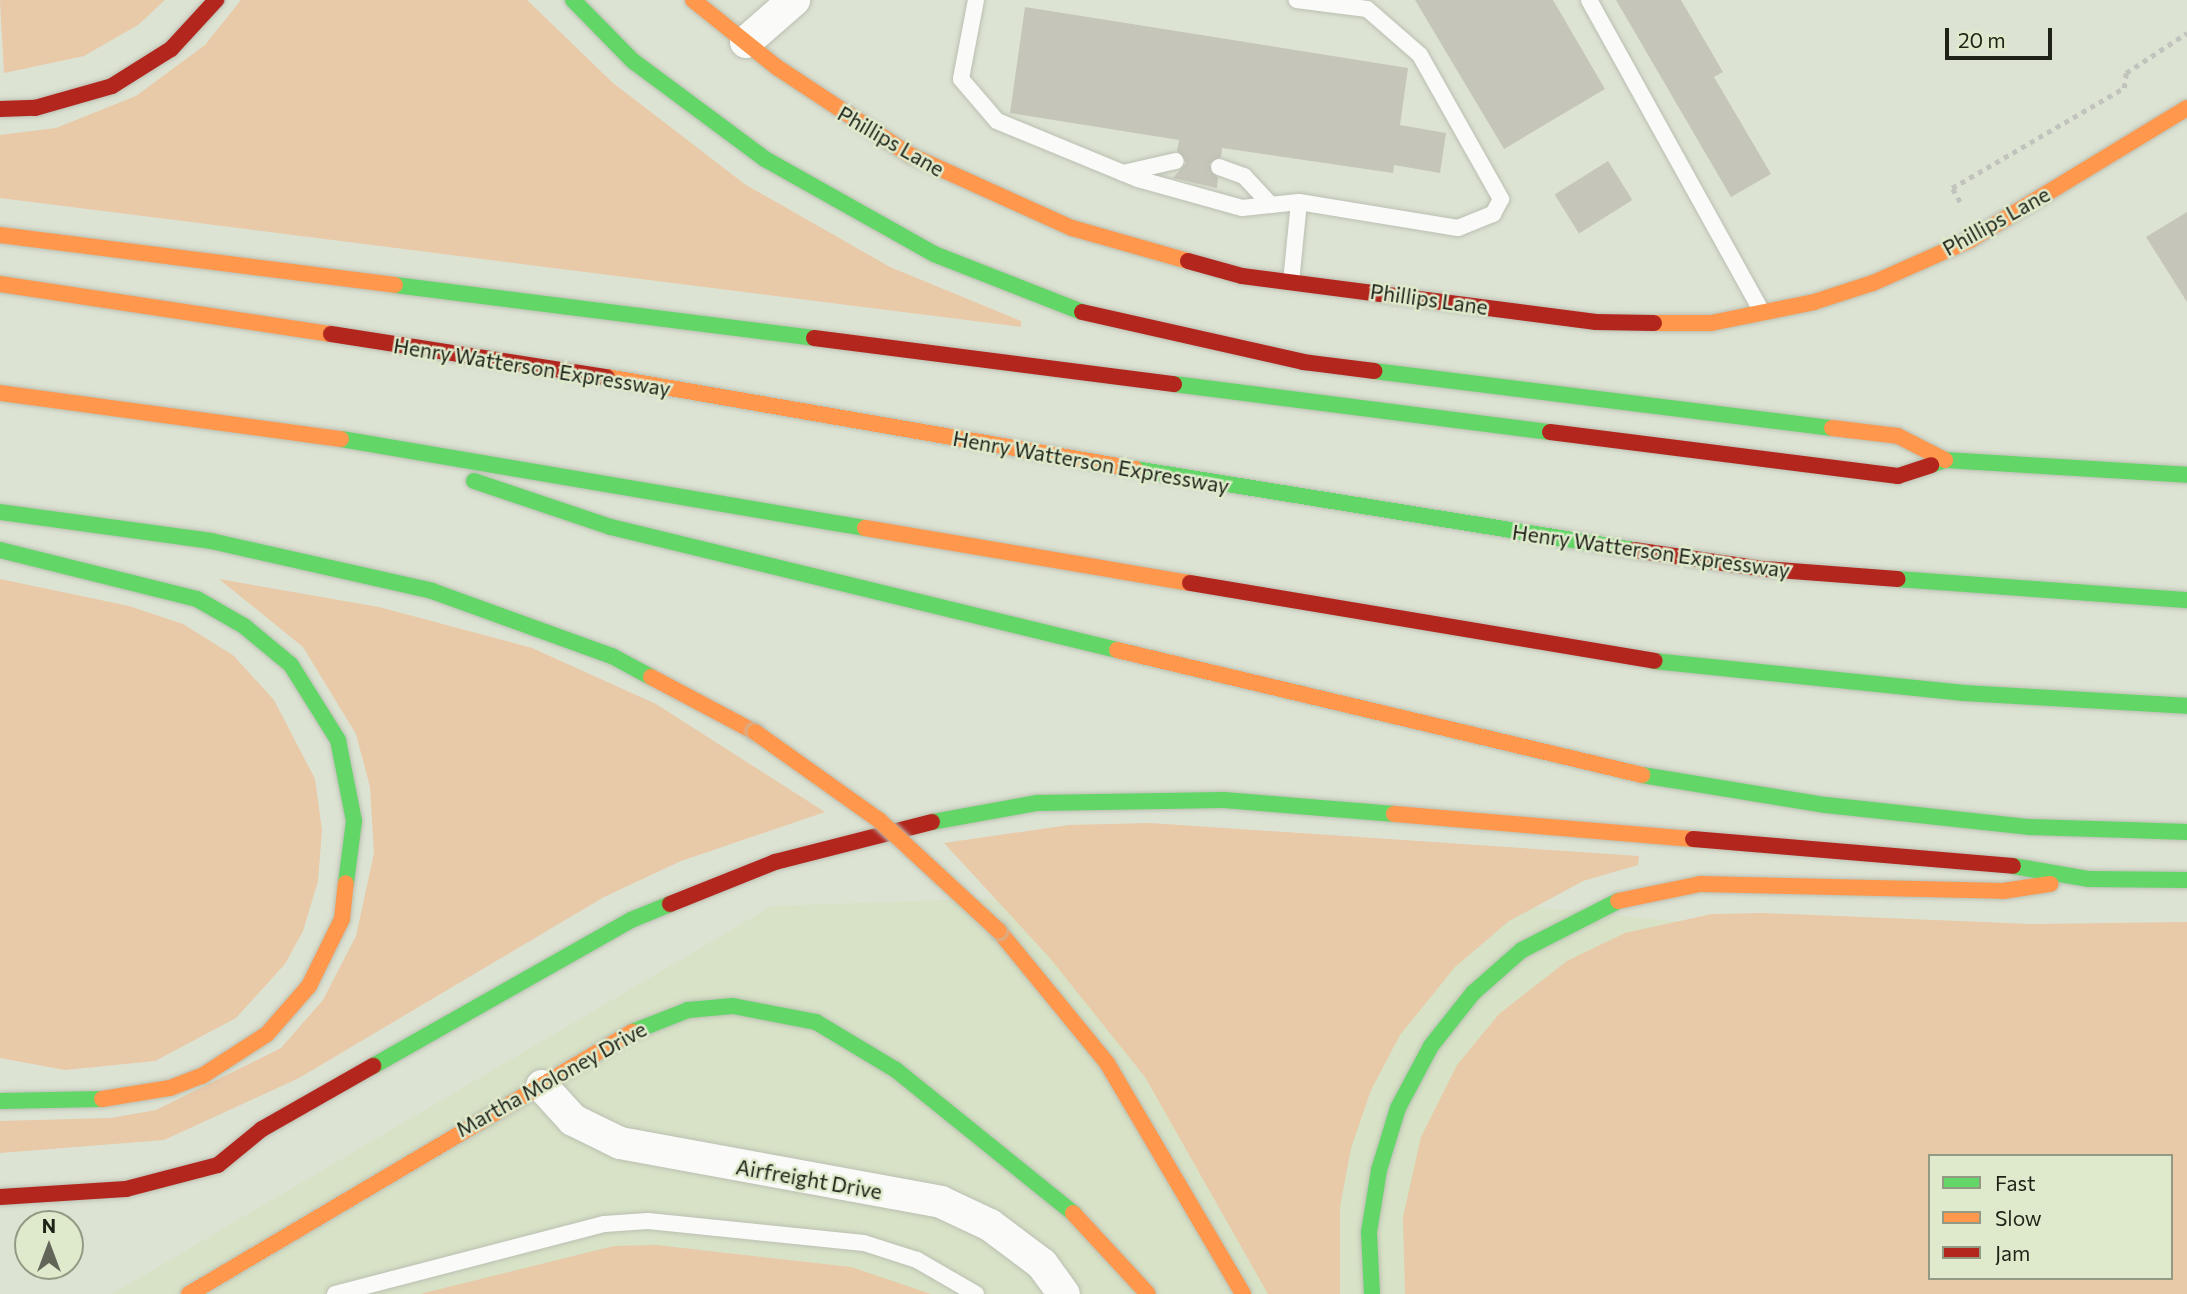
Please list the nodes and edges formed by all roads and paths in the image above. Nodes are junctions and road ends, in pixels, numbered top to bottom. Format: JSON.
{"nodes":[{"id":1,"x":216,"y":0,"type":"edge"},
{"id":2,"x":573,"y":0,"type":"edge"},
{"id":3,"x":693,"y":0,"type":"edge"},
{"id":4,"x":794,"y":0,"type":"edge"},
{"id":5,"x":976,"y":0,"type":"edge"},
{"id":6,"x":1297,"y":0,"type":"edge"},
{"id":7,"x":1589,"y":0,"type":"edge"},
{"id":8,"x":746,"y":42,"type":"junction"},
{"id":9,"x":2187,"y":108,"type":"edge"},
{"id":10,"x":0,"y":109,"type":"edge"},
{"id":11,"x":1176,"y":161,"type":"dead end"},
{"id":12,"x":1219,"y":167,"type":"dead end"},
{"id":13,"x":1123,"y":173,"type":"junction"},
{"id":14,"x":1299,"y":202,"type":"junction"},
{"id":15,"x":1271,"y":205,"type":"junction"},
{"id":16,"x":0,"y":234,"type":"edge"},
{"id":17,"x":1291,"y":282,"type":"junction"},
{"id":18,"x":0,"y":285,"type":"edge"},
{"id":19,"x":1763,"y":314,"type":"junction"},
{"id":20,"x":0,"y":393,"type":"edge"},
{"id":21,"x":349,"y":440,"type":"junction"},
{"id":22,"x":1945,"y":460,"type":"junction"},
{"id":23,"x":2187,"y":475,"type":"edge"},
{"id":24,"x":0,"y":512,"type":"edge"},
{"id":25,"x":0,"y":550,"type":"edge"},
{"id":26,"x":2187,"y":600,"type":"edge"},
{"id":27,"x":2187,"y":706,"type":"edge"},
{"id":28,"x":2187,"y":832,"type":"edge"},
{"id":29,"x":2088,"y":879,"type":"junction"},
{"id":30,"x":2187,"y":880,"type":"edge"},
{"id":31,"x":542,"y":1086,"type":"junction"},
{"id":32,"x":4,"y":1098,"type":"edge"},
{"id":33,"x":262,"y":1129,"type":"junction"},
{"id":34,"x":219,"y":1140,"type":"dead end"},
{"id":35,"x":173,"y":1158,"type":"dead end"},
{"id":36,"x":152,"y":1163,"type":"dead end"},
{"id":37,"x":0,"y":1197,"type":"edge"},
{"id":38,"x":189,"y":1294,"type":"edge"},
{"id":39,"x":335,"y":1294,"type":"edge"},
{"id":40,"x":976,"y":1294,"type":"edge"},
{"id":41,"x":1064,"y":1294,"type":"edge"},
{"id":42,"x":1148,"y":1294,"type":"edge"},
{"id":43,"x":1243,"y":1294,"type":"edge"},
{"id":44,"x":1372,"y":1294,"type":"edge"}],
"edges":[{"from":1,"to":10,"type":"main road"},
{"from":2,"to":22,"type":"main road"},
{"from":3,"to":8,"type":"main road","name":"Phillips Lane"},
{"from":4,"to":8,"type":"street"},
{"from":5,"to":13,"type":"lane"},
{"from":6,"to":14,"type":"lane"},
{"from":7,"to":19,"type":"lane"},
{"from":8,"to":17,"type":"main road","name":"Phillips Lane"},
{"from":9,"to":19,"type":"main road","name":"Phillips Lane"},
{"from":11,"to":13,"type":"lane"},
{"from":12,"to":15,"type":"lane"},
{"from":13,"to":15,"type":"lane"},
{"from":14,"to":15,"type":"lane"},
{"from":14,"to":17,"type":"lane"},
{"from":16,"to":22,"type":"main road"},
{"from":17,"to":19,"type":"main road","name":"Phillips Lane"},
{"from":18,"to":26,"type":"main road","name":"Henry Watterson Expressway"},
{"from":20,"to":21,"type":"main road"},
{"from":21,"to":27,"type":"main road"},
{"from":21,"to":28,"type":"main road"},
{"from":22,"to":23,"type":"main road"},
{"from":24,"to":43,"type":"main road","bridge":true},
{"from":25,"to":32,"type":"main road"},
{"from":29,"to":30,"type":"main road"},
{"from":29,"to":33,"type":"main road"},
{"from":29,"to":44,"type":"main road"},
{"from":31,"to":38,"type":"main road","name":"Martha Moloney Drive"},
{"from":31,"to":41,"type":"street","name":"Airfreight Drive"},
{"from":31,"to":42,"type":"main road","name":"Martha Moloney Drive"},
{"from":33,"to":34,"type":"main road"},
{"from":33,"to":37,"type":"main road"},
{"from":35,"to":36,"type":"main road"},
{"from":39,"to":40,"type":"lane"}]}
